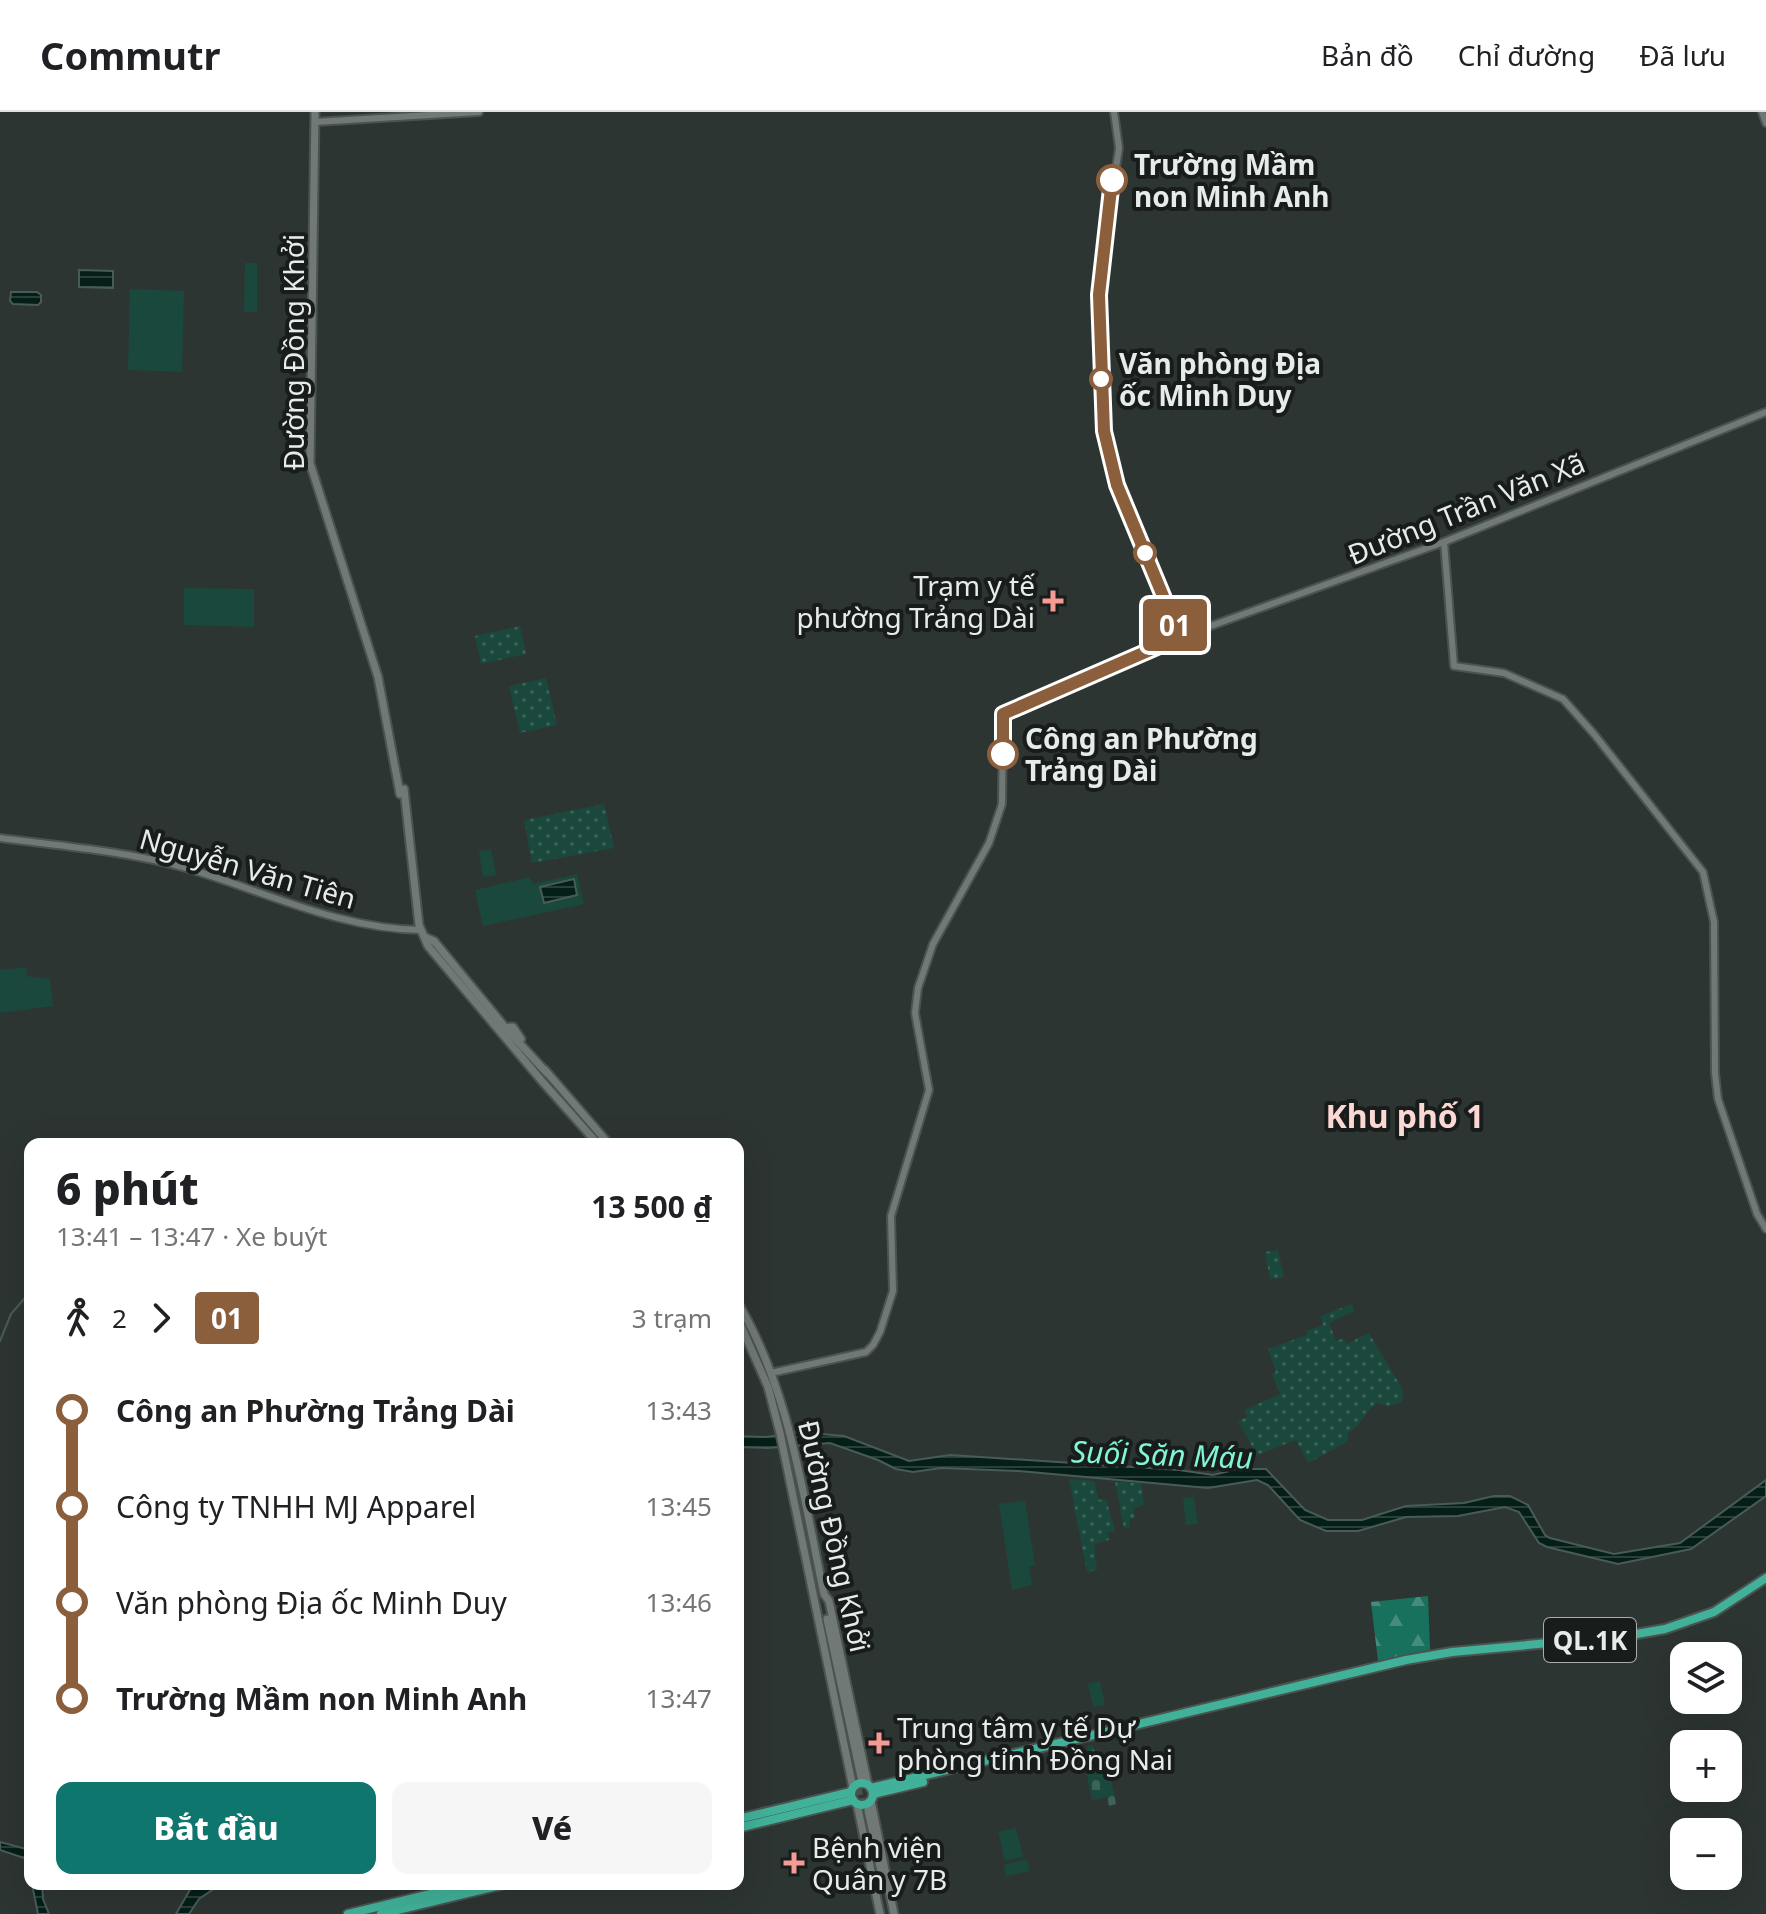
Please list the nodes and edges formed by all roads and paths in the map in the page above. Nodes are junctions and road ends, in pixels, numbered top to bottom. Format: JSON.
{"nodes":[{"id":1,"x":315,"y":112,"type":"edge"},
{"id":2,"x":479,"y":112,"type":"edge"},
{"id":3,"x":1114,"y":112,"type":"edge"},
{"id":4,"x":1762,"y":112,"type":"edge"},
{"id":5,"x":315,"y":122,"type":"junction"},
{"id":6,"x":1766,"y":123,"type":"edge"},
{"id":7,"x":1766,"y":412,"type":"edge"},
{"id":8,"x":1444,"y":542,"type":"junction"},
{"id":9,"x":1180,"y":637,"type":"junction"},
{"id":10,"x":378,"y":677,"type":"junction"},
{"id":11,"x":406,"y":822,"type":"junction"},
{"id":12,"x":0,"y":838,"type":"edge"},
{"id":13,"x":408,"y":926,"type":"dead end"},
{"id":14,"x":388,"y":928,"type":"junction"},
{"id":15,"x":421,"y":930,"type":"junction"},
{"id":16,"x":430,"y":942,"type":"junction"},
{"id":17,"x":491,"y":1008,"type":"junction"},
{"id":18,"x":547,"y":1073,"type":"junction"},
{"id":19,"x":593,"y":1138,"type":"edge"},
{"id":20,"x":604,"y":1138,"type":"edge"},
{"id":21,"x":1766,"y":1206,"type":"edge"},
{"id":22,"x":1757,"y":1214,"type":"junction"},
{"id":23,"x":1766,"y":1229,"type":"edge"},
{"id":24,"x":744,"y":1317,"type":"edge"},
{"id":25,"x":744,"y":1330,"type":"edge"},
{"id":26,"x":767,"y":1373,"type":"junction"},
{"id":27,"x":788,"y":1447,"type":"junction"},
{"id":28,"x":814,"y":1547,"type":"junction"},
{"id":29,"x":806,"y":1553,"type":"junction"},
{"id":30,"x":1766,"y":1581,"type":"edge"},
{"id":31,"x":820,"y":1595,"type":"junction"},
{"id":32,"x":856,"y":1786,"type":"junction"},
{"id":33,"x":884,"y":1788,"type":"junction"},
{"id":34,"x":842,"y":1799,"type":"junction"},
{"id":35,"x":868,"y":1802,"type":"junction"},
{"id":36,"x":744,"y":1818,"type":"edge"},
{"id":37,"x":744,"y":1826,"type":"edge"},
{"id":38,"x":447,"y":1890,"type":"edge"},
{"id":39,"x":480,"y":1890,"type":"edge"},
{"id":40,"x":348,"y":1914,"type":"edge"},
{"id":41,"x":381,"y":1914,"type":"edge"},
{"id":42,"x":887,"y":1914,"type":"edge"}],
"edges":[{"from":1,"to":5,"type":"main road","name":"Đường Đồng Khởi"},
{"from":2,"to":5,"type":"street"},
{"from":3,"to":9,"type":"street"},
{"from":4,"to":6,"type":"street"},
{"from":5,"to":10,"type":"main road","name":"Đường Đồng Khởi"},
{"from":7,"to":8,"type":"street","name":"Đường Trần Văn Xã"},
{"from":8,"to":9,"type":"street","name":"Đường Trần Văn Xã"},
{"from":8,"to":22,"type":"street"},
{"from":9,"to":26,"type":"street","name":"Đường Trần Văn Xã"},
{"from":10,"to":11,"type":"main road","name":"Đường Đồng Khởi"},
{"from":10,"to":11,"type":"main road","name":"Đường Đồng Khởi"},
{"from":11,"to":15,"type":"main road","name":"Đường Đồng Khởi"},
{"from":12,"to":14,"type":"street","name":"Nguyễn Văn Tiên"},
{"from":13,"to":14,"type":"street","name":"Nguyễn Văn Tiên"},
{"from":14,"to":15,"type":"street","name":"Nguyễn Văn Tiên"},
{"from":15,"to":16,"type":"main road","name":"Đường Đồng Khởi"},
{"from":16,"to":17,"type":"main road","name":"Đường Đồng Khởi"},
{"from":16,"to":19,"type":"main road","name":"Đường Đồng Khởi"},
{"from":17,"to":18,"type":"main road","name":"Đường Đồng Khởi"},
{"from":17,"to":18,"type":"main road","name":"Đường Đồng Khởi"},
{"from":18,"to":20,"type":"main road","name":"Đường Đồng Khởi"},
{"from":21,"to":22,"type":"street"},
{"from":22,"to":23,"type":"street"},
{"from":24,"to":26,"type":"main road","name":"Đường Đồng Khởi"},
{"from":25,"to":26,"type":"main road","name":"Đường Đồng Khởi"},
{"from":26,"to":27,"type":"main road","name":"Đường Đồng Khởi"},
{"from":27,"to":28,"type":"main road","name":"Đường Đồng Khởi"},
{"from":27,"to":29,"type":"main road","name":"Đường Đồng Khởi"},
{"from":28,"to":29,"type":"main road"},
{"from":28,"to":31,"type":"main road","name":"Đường Đồng Khởi"},
{"from":29,"to":31,"type":"main road","name":"Đường Đồng Khởi"},
{"from":30,"to":33,"type":"main road","number":"QL.1K"},
{"from":31,"to":32,"type":"main road"},
{"from":32,"to":33,"type":"main road"},
{"from":32,"to":34,"type":"main road"},
{"from":32,"to":34,"type":"main road"},
{"from":32,"to":35,"type":"main road"},
{"from":32,"to":35,"type":"main road"},
{"from":32,"to":35,"type":"main road"},
{"from":32,"to":35,"type":"main road"},
{"from":33,"to":35,"type":"main road","number":"QL.1K"},
{"from":33,"to":35,"type":"main road"},
{"from":34,"to":35,"type":"main road"},
{"from":34,"to":36,"type":"main road"},
{"from":34,"to":37,"type":"main road"},
{"from":35,"to":42,"type":"main road"},
{"from":38,"to":40,"type":"main road"},
{"from":39,"to":41,"type":"main road"}]}
